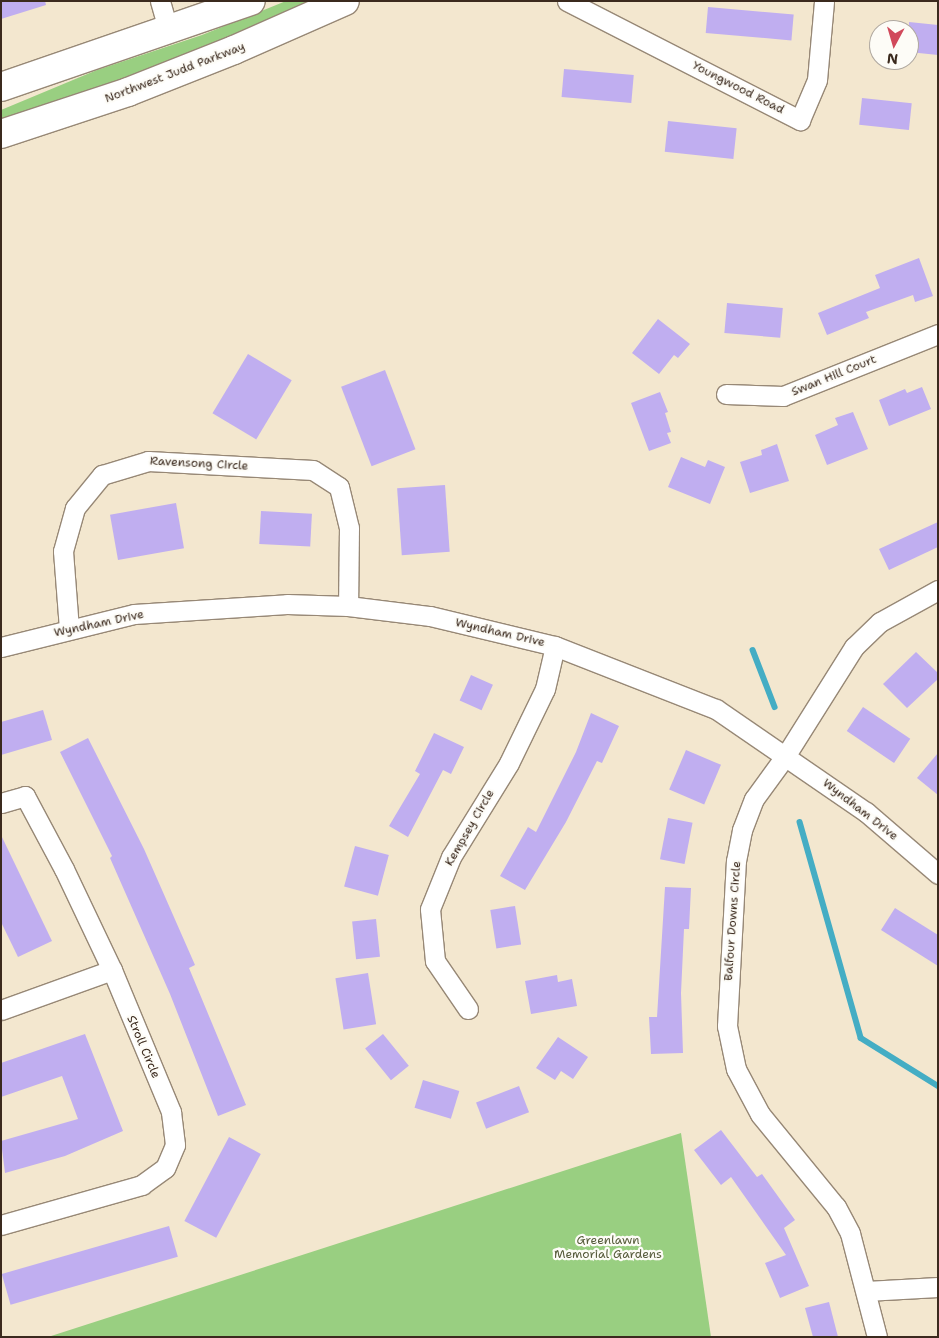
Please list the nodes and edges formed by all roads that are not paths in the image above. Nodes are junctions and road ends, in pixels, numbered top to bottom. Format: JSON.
{"nodes":[{"id":1,"x":160,"y":1,"type":"edge"},
{"id":2,"x":251,"y":1,"type":"edge"},
{"id":3,"x":346,"y":1,"type":"edge"},
{"id":4,"x":567,"y":1,"type":"edge"},
{"id":5,"x":824,"y":1,"type":"edge"},
{"id":6,"x":169,"y":32,"type":"junction"},
{"id":7,"x":1,"y":87,"type":"edge"},
{"id":8,"x":1,"y":134,"type":"edge"},
{"id":9,"x":938,"y":334,"type":"edge"},
{"id":10,"x":726,"y":394,"type":"dead end"},
{"id":11,"x":938,"y":590,"type":"edge"},
{"id":12,"x":348,"y":606,"type":"junction"},
{"id":13,"x":69,"y":629,"type":"junction"},
{"id":14,"x":555,"y":646,"type":"junction"},
{"id":15,"x":1,"y":647,"type":"edge"},
{"id":16,"x":786,"y":755,"type":"junction"},
{"id":17,"x":1,"y":803,"type":"edge"},
{"id":18,"x":938,"y":874,"type":"edge"},
{"id":19,"x":112,"y":970,"type":"junction"},
{"id":20,"x":468,"y":1009,"type":"dead end"},
{"id":21,"x":1,"y":1010,"type":"edge"},
{"id":22,"x":1,"y":1225,"type":"edge"},
{"id":23,"x":938,"y":1287,"type":"edge"},
{"id":24,"x":866,"y":1291,"type":"junction"},
{"id":25,"x":877,"y":1337,"type":"edge"}],
"edges":[{"from":1,"to":6,"type":"street"},
{"from":2,"to":6,"type":"highway"},
{"from":3,"to":8,"type":"highway","name":"Northwest Judd Parkway"},
{"from":4,"to":5,"type":"street","name":"Youngwood Road"},
{"from":6,"to":7,"type":"highway"},
{"from":9,"to":10,"type":"street","name":"Swan Hill Court"},
{"from":11,"to":16,"type":"street","name":"Balfour Downs Circle"},
{"from":12,"to":13,"type":"street","name":"Wyndham Drive"},
{"from":12,"to":13,"type":"street","name":"Ravensong Circle"},
{"from":12,"to":14,"type":"street","name":"Wyndham Drive"},
{"from":13,"to":15,"type":"street","name":"Wyndham Drive"},
{"from":14,"to":16,"type":"street","name":"Wyndham Drive"},
{"from":14,"to":20,"type":"street","name":"Kempsey Circle"},
{"from":16,"to":18,"type":"street","name":"Wyndham Drive"},
{"from":16,"to":24,"type":"street","name":"Balfour Downs Circle"},
{"from":17,"to":19,"type":"street","name":"Stroll Circle"},
{"from":19,"to":21,"type":"street"},
{"from":19,"to":22,"type":"street","name":"Stroll Circle"},
{"from":23,"to":24,"type":"street"},
{"from":24,"to":25,"type":"street","name":"Balfour Downs Circle"}]}
